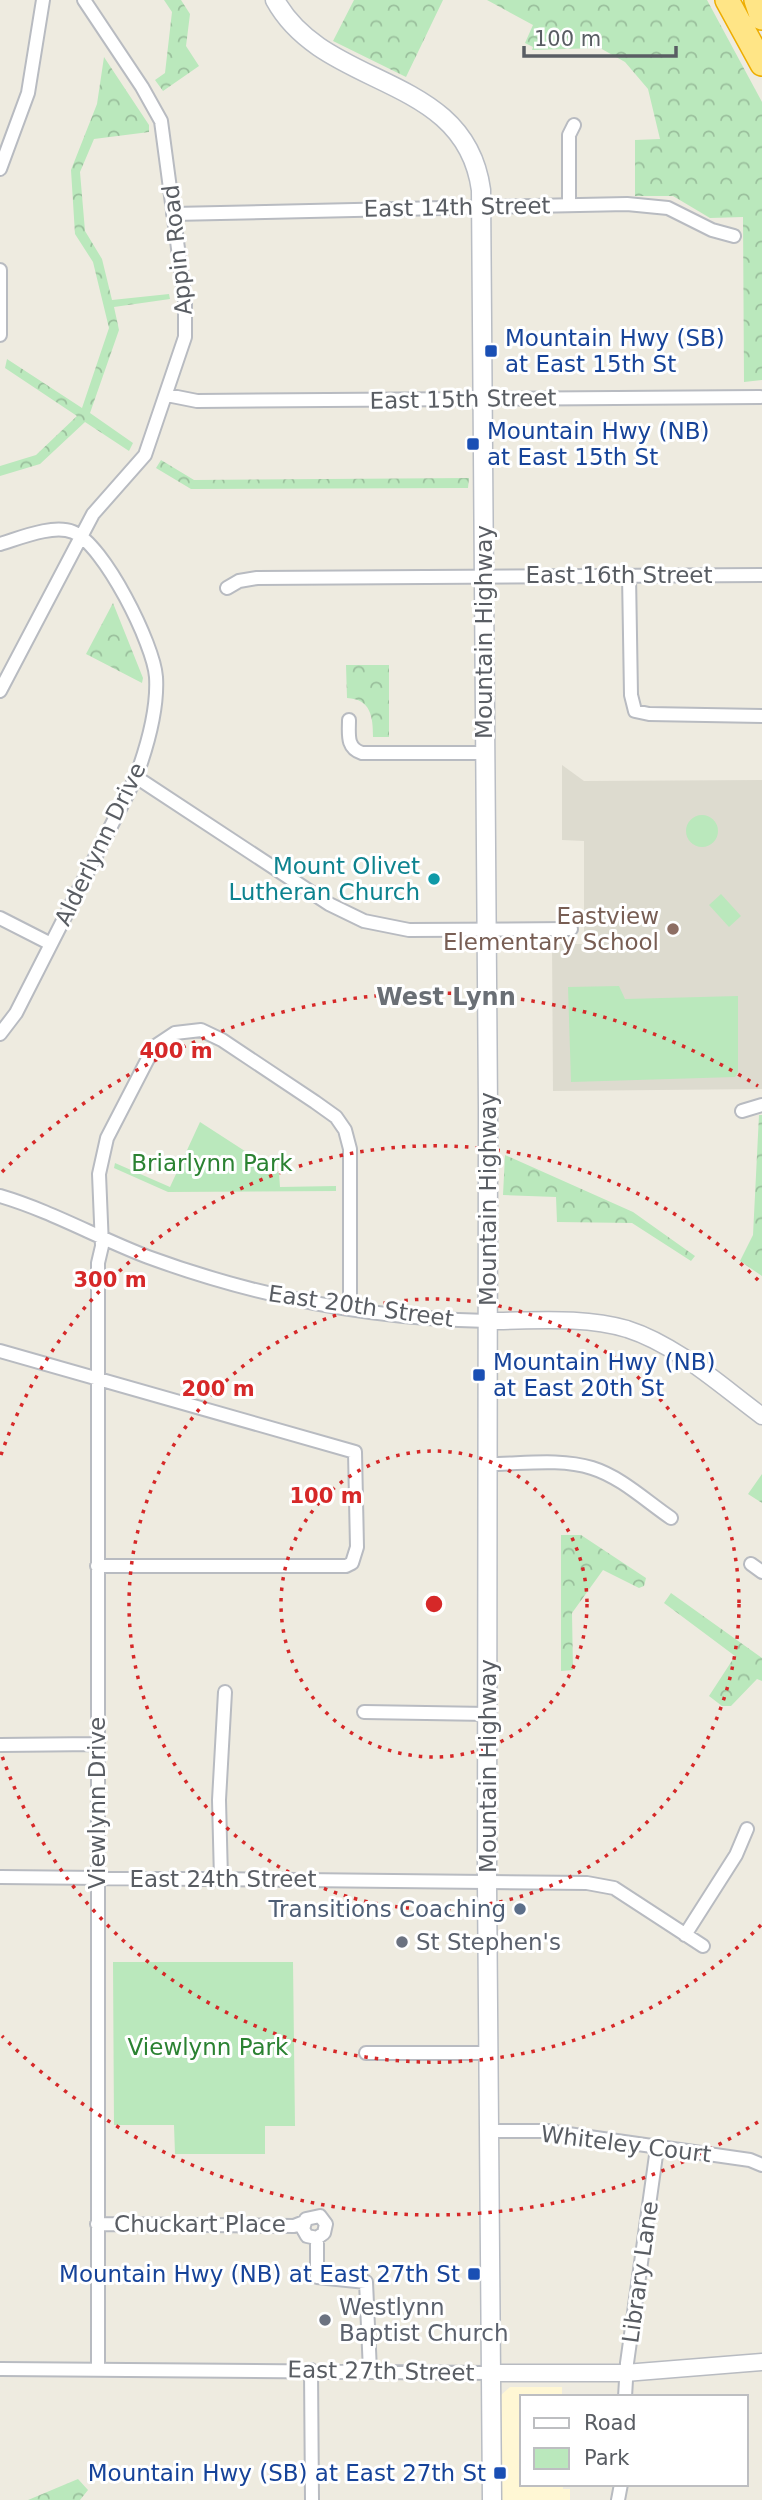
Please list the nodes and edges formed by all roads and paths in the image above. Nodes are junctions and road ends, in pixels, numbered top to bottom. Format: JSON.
{"nodes":[{"id":1,"x":43,"y":0,"type":"edge"},
{"id":2,"x":84,"y":0,"type":"edge"},
{"id":3,"x":275,"y":0,"type":"edge"},
{"id":4,"x":727,"y":0,"type":"edge"},
{"id":5,"x":745,"y":0,"type":"edge"},
{"id":6,"x":756,"y":0,"type":"edge"},
{"id":7,"x":762,"y":18,"type":"edge"},
{"id":8,"x":762,"y":32,"type":"edge"},
{"id":9,"x":762,"y":64,"type":"edge"},
{"id":10,"x":574,"y":125,"type":"dead end"},
{"id":11,"x":0,"y":169,"type":"edge"},
{"id":12,"x":569,"y":204,"type":"junction"},
{"id":13,"x":482,"y":206,"type":"junction"},
{"id":14,"x":173,"y":214,"type":"junction"},
{"id":15,"x":734,"y":236,"type":"dead end"},
{"id":16,"x":0,"y":270,"type":"edge"},
{"id":17,"x":0,"y":335,"type":"edge"},
{"id":18,"x":167,"y":395,"type":"junction"},
{"id":19,"x":760,"y":397,"type":"dead end"},
{"id":20,"x":483,"y":400,"type":"junction"},
{"id":21,"x":79,"y":536,"type":"junction"},
{"id":22,"x":0,"y":544,"type":"edge"},
{"id":23,"x":629,"y":575,"type":"junction"},
{"id":24,"x":762,"y":575,"type":"edge"},
{"id":25,"x":484,"y":576,"type":"junction"},
{"id":26,"x":227,"y":589,"type":"dead end"},
{"id":27,"x":0,"y":691,"type":"edge"},
{"id":28,"x":762,"y":716,"type":"edge"},
{"id":29,"x":349,"y":720,"type":"dead end"},
{"id":30,"x":485,"y":753,"type":"junction"},
{"id":31,"x":136,"y":776,"type":"junction"},
{"id":32,"x":0,"y":918,"type":"edge"},
{"id":33,"x":486,"y":929,"type":"junction"},
{"id":34,"x":571,"y":929,"type":"dead end"},
{"id":35,"x":51,"y":944,"type":"junction"},
{"id":36,"x":0,"y":1034,"type":"edge"},
{"id":37,"x":762,"y":1105,"type":"edge"},
{"id":38,"x":742,"y":1111,"type":"dead end"},
{"id":39,"x":0,"y":1196,"type":"edge"},
{"id":40,"x":101,"y":1237,"type":"junction"},
{"id":41,"x":350,"y":1309,"type":"junction"},
{"id":42,"x":488,"y":1321,"type":"junction"},
{"id":43,"x":0,"y":1351,"type":"edge"},
{"id":44,"x":98,"y":1380,"type":"junction"},
{"id":45,"x":762,"y":1416,"type":"edge"},
{"id":46,"x":489,"y":1464,"type":"junction"},
{"id":47,"x":671,"y":1518,"type":"dead end"},
{"id":48,"x":751,"y":1564,"type":"dead end"},
{"id":49,"x":97,"y":1566,"type":"junction"},
{"id":50,"x":762,"y":1572,"type":"edge"},
{"id":51,"x":225,"y":1692,"type":"dead end"},
{"id":52,"x":364,"y":1712,"type":"dead end"},
{"id":53,"x":488,"y":1714,"type":"junction"},
{"id":54,"x":97,"y":1744,"type":"junction"},
{"id":55,"x":0,"y":1745,"type":"edge"},
{"id":56,"x":747,"y":1829,"type":"dead end"},
{"id":57,"x":0,"y":1877,"type":"edge"},
{"id":58,"x":97,"y":1878,"type":"junction"},
{"id":59,"x":221,"y":1879,"type":"junction"},
{"id":60,"x":487,"y":1882,"type":"junction"},
{"id":61,"x":685,"y":1935,"type":"junction"},
{"id":62,"x":703,"y":1946,"type":"dead end"},
{"id":63,"x":366,"y":2053,"type":"dead end"},
{"id":64,"x":488,"y":2053,"type":"junction"},
{"id":65,"x":489,"y":2131,"type":"junction"},
{"id":66,"x":657,"y":2148,"type":"junction"},
{"id":67,"x":762,"y":2165,"type":"edge"},
{"id":68,"x":304,"y":2222,"type":"junction"},
{"id":69,"x":97,"y":2224,"type":"junction"},
{"id":70,"x":317,"y":2238,"type":"junction"},
{"id":71,"x":762,"y":2362,"type":"edge"},
{"id":72,"x":0,"y":2369,"type":"edge"},
{"id":73,"x":98,"y":2369,"type":"junction"},
{"id":74,"x":311,"y":2370,"type":"junction"},
{"id":75,"x":370,"y":2371,"type":"junction"},
{"id":76,"x":490,"y":2373,"type":"junction"},
{"id":77,"x":625,"y":2373,"type":"junction"},
{"id":78,"x":625,"y":2395,"type":"edge"},
{"id":79,"x":312,"y":2500,"type":"edge"},
{"id":80,"x":492,"y":2500,"type":"edge"}],
"edges":[{"from":1,"to":11,"type":"street"},
{"from":2,"to":14,"type":"street","name":"Appin Road"},
{"from":3,"to":13,"type":"main road","name":"Mountain Highway"},
{"from":4,"to":9,"type":"highway"},
{"from":5,"to":8,"type":"highway"},
{"from":6,"to":7,"type":"highway"},
{"from":10,"to":12,"type":"street"},
{"from":12,"to":13,"type":"street","name":"East 14th Street"},
{"from":12,"to":15,"type":"street","name":"East 14th Street"},
{"from":13,"to":14,"type":"street","name":"East 14th Street"},
{"from":13,"to":20,"type":"main road","name":"Mountain Highway"},
{"from":14,"to":18,"type":"street","name":"Appin Road"},
{"from":16,"to":17,"type":"street"},
{"from":18,"to":20,"type":"street","name":"East 15th Street"},
{"from":18,"to":21,"type":"street","name":"Appin Road"},
{"from":19,"to":20,"type":"street","name":"East 15th Street"},
{"from":20,"to":25,"type":"main road","name":"Mountain Highway"},
{"from":21,"to":22,"type":"street"},
{"from":21,"to":27,"type":"street","name":"Appin Road"},
{"from":21,"to":31,"type":"street","name":"Alderlynn Drive"},
{"from":23,"to":24,"type":"street","name":"East 16th Street"},
{"from":23,"to":25,"type":"street","name":"East 16th Street"},
{"from":23,"to":28,"type":"street"},
{"from":25,"to":26,"type":"street","name":"East 16th Street"},
{"from":25,"to":30,"type":"main road","name":"Mountain Highway"},
{"from":29,"to":30,"type":"street"},
{"from":30,"to":33,"type":"main road","name":"Mountain Highway"},
{"from":31,"to":33,"type":"street"},
{"from":31,"to":35,"type":"street","name":"Alderlynn Drive"},
{"from":32,"to":35,"type":"street"},
{"from":33,"to":34,"type":"street"},
{"from":33,"to":42,"type":"main road","name":"Mountain Highway"},
{"from":35,"to":36,"type":"street","name":"Alderlynn Drive"},
{"from":37,"to":38,"type":"street"},
{"from":39,"to":40,"type":"street","name":"East 20th Street"},
{"from":40,"to":41,"type":"street","name":"East 20th Street"},
{"from":40,"to":41,"type":"street","name":"Viewlynn Drive"},
{"from":40,"to":44,"type":"street","name":"Viewlynn Drive"},
{"from":41,"to":42,"type":"street","name":"East 20th Street"},
{"from":42,"to":45,"type":"street"},
{"from":42,"to":46,"type":"main road","name":"Mountain Highway"},
{"from":43,"to":44,"type":"street"},
{"from":44,"to":49,"type":"street","name":"Viewlynn Drive"},
{"from":44,"to":49,"type":"street"},
{"from":46,"to":47,"type":"street"},
{"from":46,"to":53,"type":"main road","name":"Mountain Highway"},
{"from":48,"to":50,"type":"street"},
{"from":49,"to":54,"type":"street","name":"Viewlynn Drive"},
{"from":51,"to":59,"type":"street"},
{"from":52,"to":53,"type":"street"},
{"from":53,"to":60,"type":"main road","name":"Mountain Highway"},
{"from":54,"to":55,"type":"street"},
{"from":54,"to":58,"type":"street","name":"Viewlynn Drive"},
{"from":56,"to":61,"type":"street"},
{"from":57,"to":58,"type":"street","name":"East 24th Street"},
{"from":58,"to":59,"type":"street","name":"East 24th Street"},
{"from":58,"to":69,"type":"street","name":"Viewlynn Drive"},
{"from":59,"to":60,"type":"street","name":"East 24th Street"},
{"from":60,"to":61,"type":"street","name":"East 24th Street"},
{"from":60,"to":64,"type":"main road","name":"Mountain Highway"},
{"from":61,"to":62,"type":"street","name":"East 24th Street"},
{"from":63,"to":64,"type":"street"},
{"from":64,"to":65,"type":"main road","name":"Mountain Highway"},
{"from":65,"to":66,"type":"street","name":"Whiteley Court"},
{"from":65,"to":76,"type":"main road","name":"Mountain Highway"},
{"from":66,"to":67,"type":"street","name":"Whiteley Court"},
{"from":66,"to":77,"type":"street","name":"Library Lane"},
{"from":68,"to":69,"type":"street","name":"Chuckart Place"},
{"from":68,"to":70,"type":"street"},
{"from":68,"to":70,"type":"street"},
{"from":69,"to":73,"type":"street","name":"Viewlynn Drive"},
{"from":70,"to":75,"type":"street"},
{"from":71,"to":77,"type":"street","name":"East 27th Street"},
{"from":72,"to":73,"type":"street","name":"East 27th Street"},
{"from":73,"to":74,"type":"street","name":"East 27th Street"},
{"from":74,"to":75,"type":"street","name":"East 27th Street"},
{"from":74,"to":79,"type":"street"},
{"from":75,"to":76,"type":"street","name":"East 27th Street"},
{"from":76,"to":77,"type":"street","name":"East 27th Street"},
{"from":76,"to":80,"type":"main road","name":"Mountain Highway"},
{"from":77,"to":78,"type":"street","name":"Library Lane"}]}
